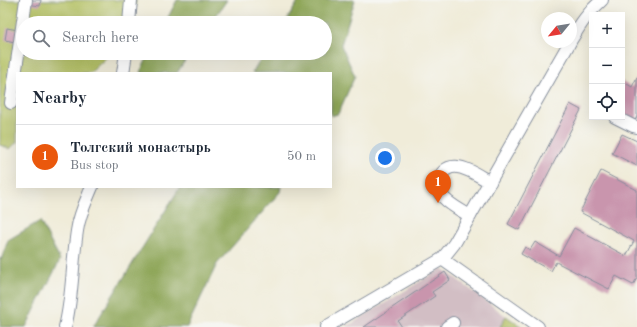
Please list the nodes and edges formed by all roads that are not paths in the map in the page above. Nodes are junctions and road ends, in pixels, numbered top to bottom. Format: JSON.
{"nodes":[{"id":1,"x":26,"y":0,"type":"edge"},
{"id":2,"x":132,"y":0,"type":"edge"},
{"id":3,"x":602,"y":0,"type":"edge"},
{"id":4,"x":24,"y":16,"type":"edge"},
{"id":5,"x":130,"y":16,"type":"edge"},
{"id":6,"x":577,"y":30,"type":"edge"},
{"id":7,"x":566,"y":48,"type":"edge"},
{"id":8,"x":17,"y":60,"type":"edge"},
{"id":9,"x":125,"y":60,"type":"edge"},
{"id":10,"x":123,"y":72,"type":"edge"},
{"id":11,"x":11,"y":103,"type":"dead end"},
{"id":12,"x":621,"y":120,"type":"edge"},
{"id":13,"x":637,"y":127,"type":"edge"},
{"id":14,"x":490,"y":182,"type":"junction"},
{"id":15,"x":92,"y":188,"type":"edge"},
{"id":16,"x":470,"y":216,"type":"junction"},
{"id":17,"x":442,"y":259,"type":"junction"},
{"id":18,"x":65,"y":327,"type":"edge"},
{"id":19,"x":326,"y":327,"type":"edge"},
{"id":20,"x":538,"y":327,"type":"edge"}],
"edges":[{"from":1,"to":4,"type":"street"},
{"from":2,"to":5,"type":"street"},
{"from":3,"to":6,"type":"street"},
{"from":7,"to":14,"type":"street"},
{"from":8,"to":11,"type":"street"},
{"from":9,"to":10,"type":"street"},
{"from":12,"to":13,"type":"street"},
{"from":14,"to":16,"type":"street"},
{"from":14,"to":16,"type":"street"},
{"from":15,"to":18,"type":"street"},
{"from":16,"to":17,"type":"street"},
{"from":17,"to":19,"type":"street"},
{"from":17,"to":20,"type":"street"}]}
